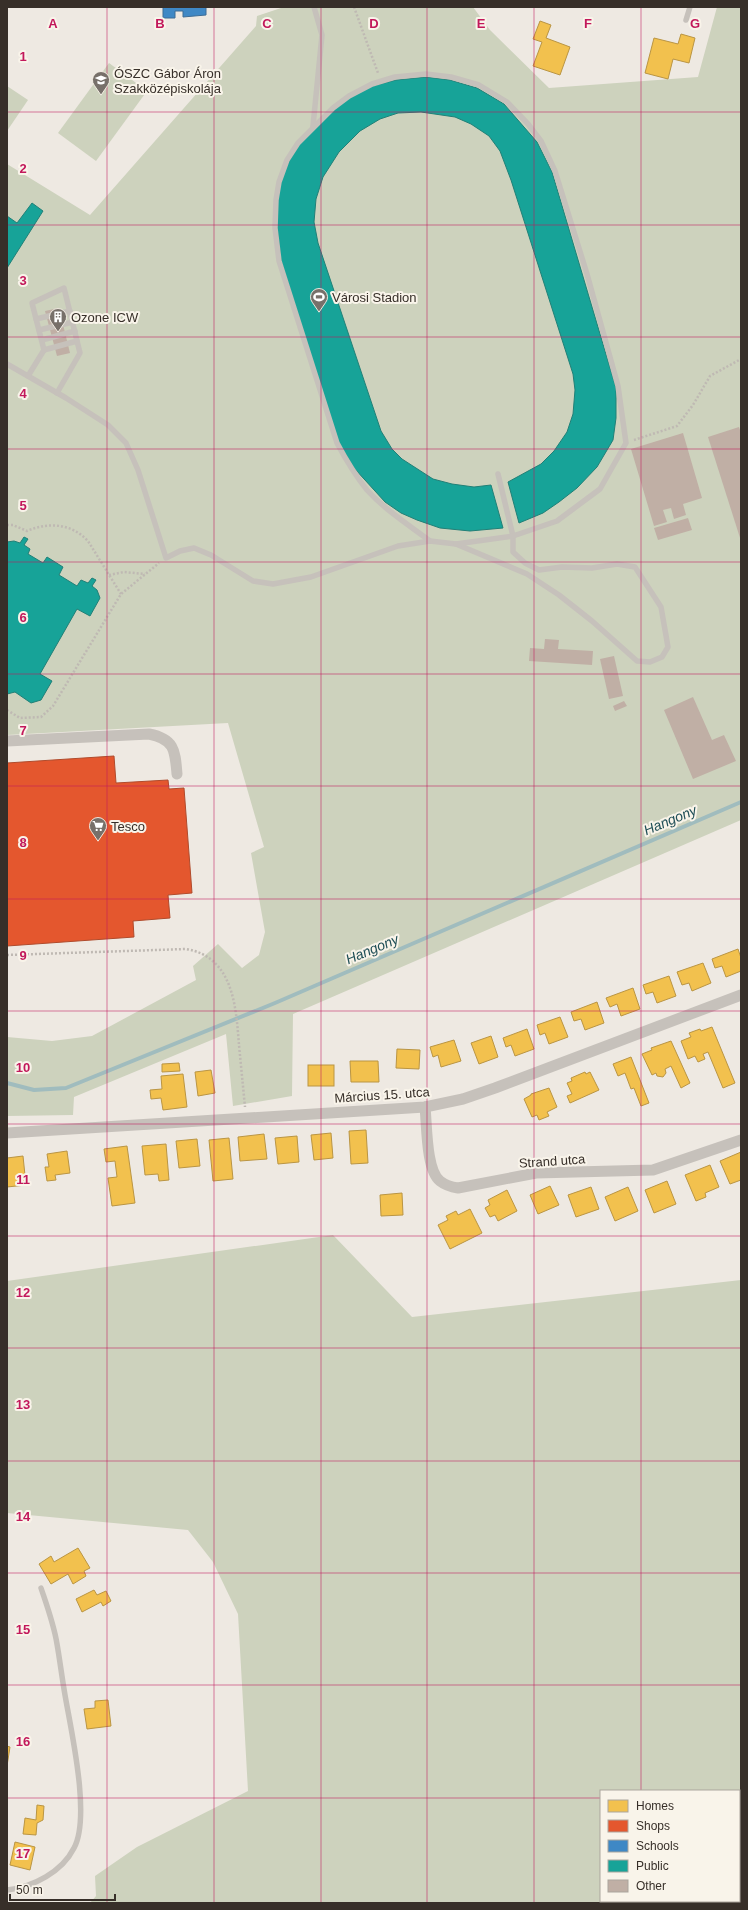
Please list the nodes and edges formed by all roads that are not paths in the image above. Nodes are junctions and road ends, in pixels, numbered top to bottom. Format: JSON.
{"nodes":[{"id":1,"x":314,"y":7,"type":"edge"},
{"id":2,"x":690,"y":7,"type":"edge"},
{"id":3,"x":686,"y":20,"type":"dead end"},
{"id":4,"x":313,"y":126,"type":"junction"},
{"id":5,"x":70,"y":311,"type":"junction"},
{"id":6,"x":36,"y":319,"type":"junction"},
{"id":7,"x":73,"y":322,"type":"junction"},
{"id":8,"x":39,"y":330,"type":"junction"},
{"id":9,"x":75,"y":332,"type":"junction"},
{"id":10,"x":42,"y":340,"type":"junction"},
{"id":11,"x":77,"y":341,"type":"junction"},
{"id":12,"x":44,"y":350,"type":"junction"},
{"id":13,"x":7,"y":364,"type":"edge"},
{"id":14,"x":28,"y":376,"type":"junction"},
{"id":15,"x":57,"y":393,"type":"junction"},
{"id":16,"x":498,"y":474,"type":"dead end"},
{"id":17,"x":513,"y":536,"type":"junction"},
{"id":18,"x":430,"y":542,"type":"junction"},
{"id":19,"x":456,"y":544,"type":"junction"},
{"id":20,"x":7,"y":741,"type":"edge"},
{"id":21,"x":177,"y":774,"type":"dead end"},
{"id":22,"x":741,"y":995,"type":"edge"},
{"id":23,"x":425,"y":1108,"type":"junction"},
{"id":24,"x":7,"y":1133,"type":"edge"},
{"id":25,"x":741,"y":1140,"type":"edge"},
{"id":26,"x":41,"y":1588,"type":"dead end"},
{"id":27,"x":7,"y":1890,"type":"edge"}],
"edges":[{"from":1,"to":4,"type":"lane"},
{"from":2,"to":3,"type":"lane"},
{"from":4,"to":17,"type":"lane"},
{"from":4,"to":18,"type":"lane"},
{"from":5,"to":6,"type":"lane"},
{"from":5,"to":6,"type":"lane"},
{"from":5,"to":7,"type":"lane"},
{"from":6,"to":8,"type":"lane"},
{"from":7,"to":8,"type":"lane"},
{"from":7,"to":9,"type":"lane"},
{"from":8,"to":10,"type":"lane"},
{"from":9,"to":10,"type":"lane"},
{"from":9,"to":11,"type":"lane"},
{"from":10,"to":12,"type":"lane"},
{"from":11,"to":12,"type":"lane"},
{"from":11,"to":15,"type":"lane"},
{"from":12,"to":14,"type":"lane"},
{"from":13,"to":14,"type":"lane"},
{"from":14,"to":15,"type":"lane"},
{"from":15,"to":18,"type":"lane"},
{"from":16,"to":17,"type":"lane"},
{"from":17,"to":19,"type":"lane"},
{"from":17,"to":19,"type":"lane"},
{"from":18,"to":19,"type":"lane"},
{"from":20,"to":21,"type":"street"},
{"from":22,"to":23,"type":"street","name":"Március 15. utca"},
{"from":23,"to":24,"type":"street","name":"Március 15. utca"},
{"from":23,"to":25,"type":"street","name":"Strand utca"},
{"from":26,"to":27,"type":"lane"}]}
